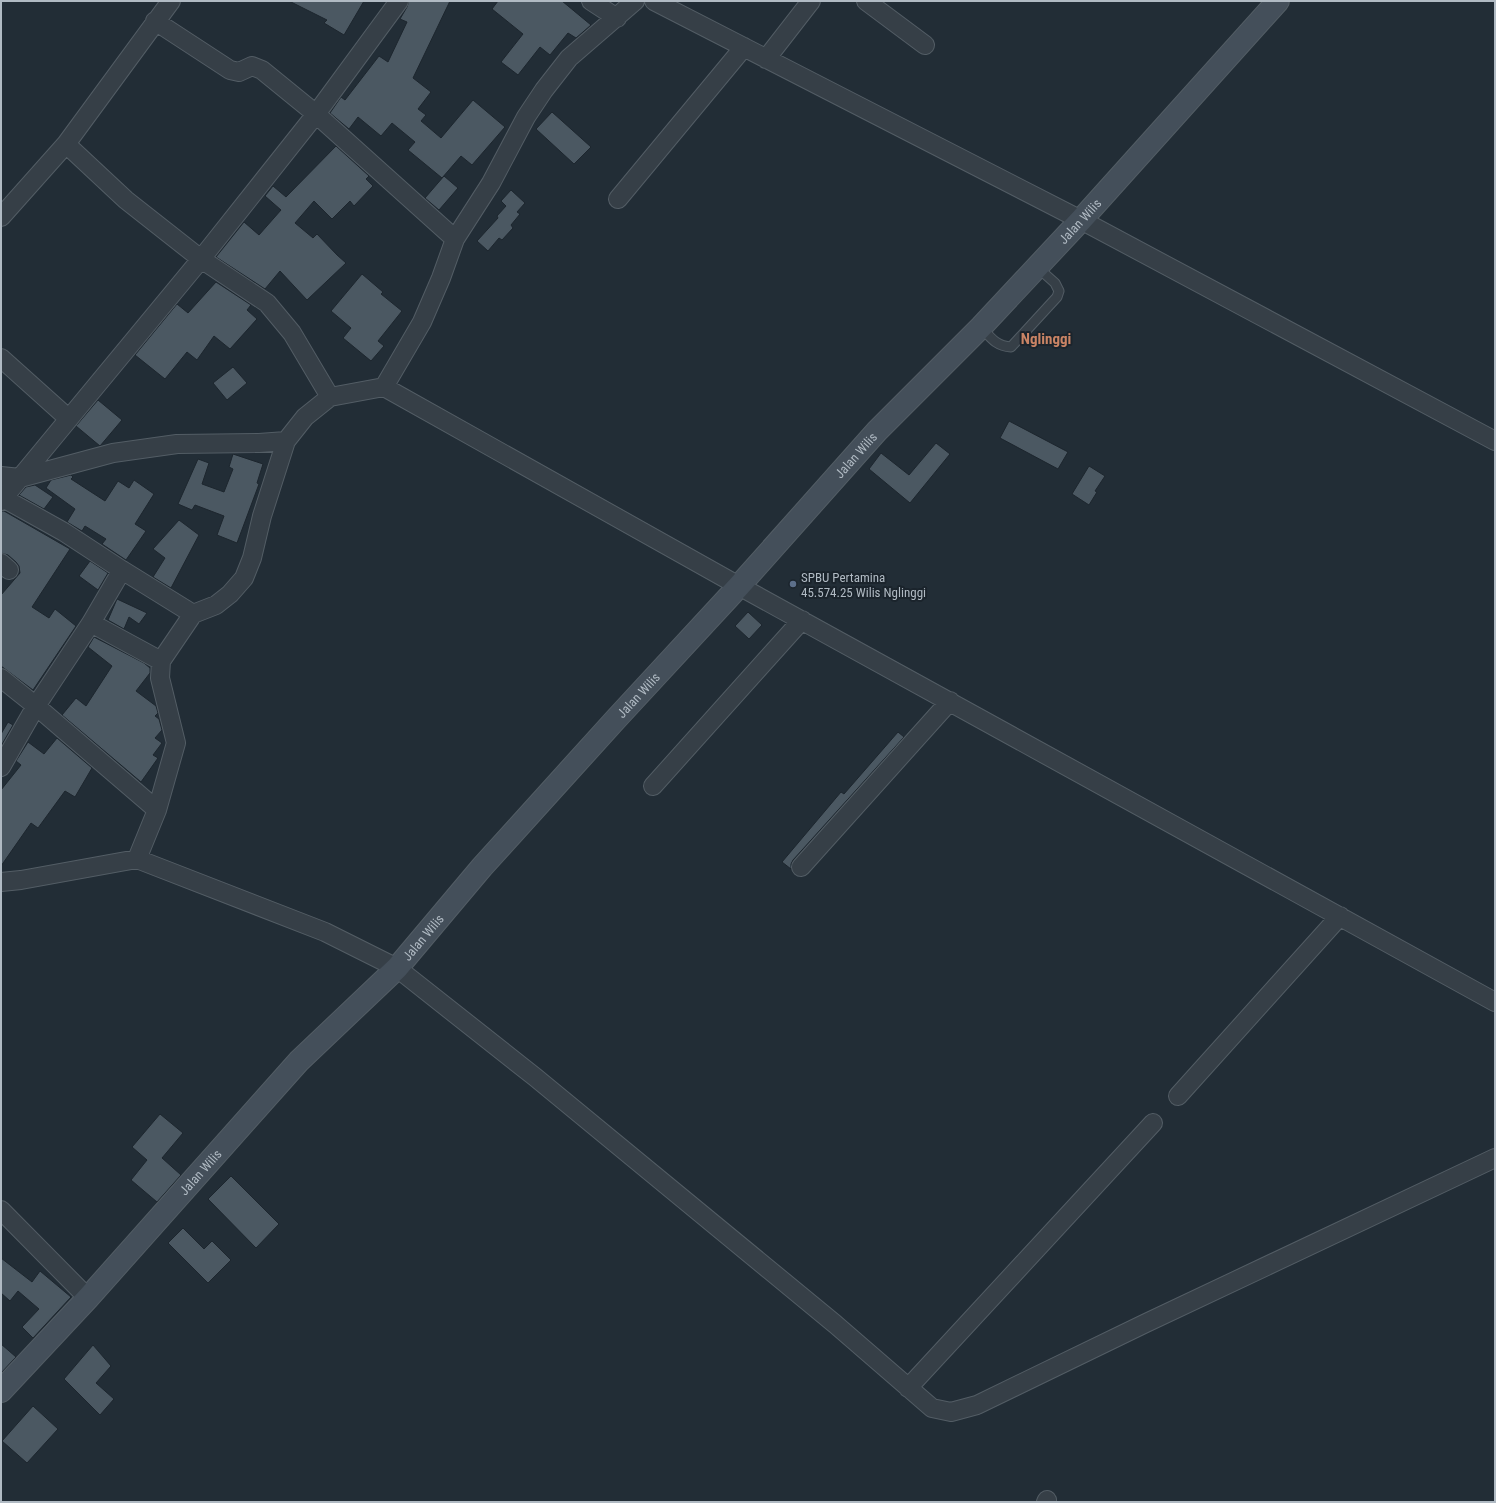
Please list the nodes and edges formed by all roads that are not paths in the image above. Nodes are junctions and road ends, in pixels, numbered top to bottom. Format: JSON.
{"nodes":[{"id":1,"x":171,"y":1,"type":"edge"},
{"id":2,"x":400,"y":1,"type":"edge"},
{"id":3,"x":591,"y":1,"type":"edge"},
{"id":4,"x":635,"y":1,"type":"edge"},
{"id":5,"x":654,"y":1,"type":"edge"},
{"id":6,"x":811,"y":1,"type":"edge"},
{"id":7,"x":866,"y":1,"type":"edge"},
{"id":8,"x":1278,"y":1,"type":"edge"},
{"id":9,"x":617,"y":18,"type":"junction"},
{"id":10,"x":155,"y":21,"type":"junction"},
{"id":11,"x":925,"y":45,"type":"dead end"},
{"id":12,"x":744,"y":47,"type":"junction"},
{"id":13,"x":766,"y":58,"type":"junction"},
{"id":14,"x":316,"y":114,"type":"junction"},
{"id":15,"x":66,"y":144,"type":"junction"},
{"id":16,"x":618,"y":199,"type":"dead end"},
{"id":17,"x":1,"y":217,"type":"edge"},
{"id":18,"x":1081,"y":220,"type":"junction"},
{"id":19,"x":455,"y":239,"type":"junction"},
{"id":20,"x":201,"y":259,"type":"junction"},
{"id":21,"x":1037,"y":266,"type":"junction"},
{"id":22,"x":981,"y":327,"type":"junction"},
{"id":23,"x":1,"y":358,"type":"edge"},
{"id":24,"x":384,"y":387,"type":"junction"},
{"id":25,"x":330,"y":397,"type":"junction"},
{"id":26,"x":69,"y":419,"type":"junction"},
{"id":27,"x":286,"y":441,"type":"junction"},
{"id":28,"x":1495,"y":441,"type":"edge"},
{"id":29,"x":1,"y":476,"type":"edge"},
{"id":30,"x":20,"y":478,"type":"junction"},
{"id":31,"x":2,"y":499,"type":"edge"},
{"id":32,"x":122,"y":570,"type":"junction"},
{"id":33,"x":739,"y":586,"type":"junction"},
{"id":34,"x":194,"y":614,"type":"junction"},
{"id":35,"x":802,"y":620,"type":"junction"},
{"id":36,"x":91,"y":623,"type":"junction"},
{"id":37,"x":161,"y":661,"type":"junction"},
{"id":38,"x":1,"y":678,"type":"edge"},
{"id":39,"x":950,"y":701,"type":"junction"},
{"id":40,"x":36,"y":706,"type":"junction"},
{"id":41,"x":1,"y":767,"type":"edge"},
{"id":42,"x":653,"y":786,"type":"dead end"},
{"id":43,"x":157,"y":810,"type":"junction"},
{"id":44,"x":137,"y":859,"type":"junction"},
{"id":45,"x":802,"y":867,"type":"dead end"},
{"id":46,"x":1,"y":882,"type":"edge"},
{"id":47,"x":1340,"y":916,"type":"junction"},
{"id":48,"x":398,"y":968,"type":"junction"},
{"id":49,"x":1495,"y":1002,"type":"edge"},
{"id":50,"x":1178,"y":1096,"type":"dead end"},
{"id":51,"x":1153,"y":1123,"type":"dead end"},
{"id":52,"x":1495,"y":1158,"type":"edge"},
{"id":53,"x":1,"y":1210,"type":"edge"},
{"id":54,"x":88,"y":1298,"type":"junction"},
{"id":55,"x":908,"y":1388,"type":"junction"},
{"id":56,"x":1,"y":1391,"type":"edge"}],
"edges":[{"from":1,"to":10,"type":"street"},
{"from":2,"to":14,"type":"street"},
{"from":3,"to":9,"type":"street"},
{"from":4,"to":9,"type":"street"},
{"from":5,"to":12,"type":"street"},
{"from":6,"to":13,"type":"street"},
{"from":7,"to":11,"type":"street"},
{"from":8,"to":18,"type":"main road","name":"Jalan Wilis"},
{"from":9,"to":19,"type":"street"},
{"from":10,"to":14,"type":"street"},
{"from":10,"to":15,"type":"street"},
{"from":12,"to":13,"type":"street"},
{"from":12,"to":16,"type":"street"},
{"from":13,"to":18,"type":"street"},
{"from":14,"to":19,"type":"street"},
{"from":14,"to":20,"type":"street"},
{"from":15,"to":17,"type":"street"},
{"from":15,"to":20,"type":"street"},
{"from":18,"to":21,"type":"main road","name":"Jalan Wilis"},
{"from":18,"to":28,"type":"street"},
{"from":19,"to":24,"type":"street"},
{"from":20,"to":25,"type":"street"},
{"from":20,"to":26,"type":"street"},
{"from":21,"to":22,"type":"main road","name":"Jalan Wilis"},
{"from":21,"to":22,"type":"lane"},
{"from":22,"to":33,"type":"main road","name":"Jalan Wilis"},
{"from":23,"to":26,"type":"street"},
{"from":24,"to":25,"type":"street"},
{"from":24,"to":33,"type":"street"},
{"from":25,"to":27,"type":"street"},
{"from":26,"to":30,"type":"street"},
{"from":27,"to":30,"type":"street"},
{"from":27,"to":34,"type":"street"},
{"from":29,"to":30,"type":"street"},
{"from":30,"to":31,"type":"street"},
{"from":31,"to":32,"type":"street"},
{"from":32,"to":34,"type":"street"},
{"from":32,"to":36,"type":"street"},
{"from":33,"to":35,"type":"street"},
{"from":33,"to":48,"type":"main road","name":"Jalan Wilis"},
{"from":34,"to":37,"type":"street"},
{"from":35,"to":39,"type":"street"},
{"from":35,"to":42,"type":"street"},
{"from":36,"to":37,"type":"street"},
{"from":36,"to":40,"type":"street"},
{"from":37,"to":43,"type":"street"},
{"from":38,"to":40,"type":"street"},
{"from":39,"to":45,"type":"street"},
{"from":39,"to":47,"type":"street"},
{"from":40,"to":41,"type":"street"},
{"from":40,"to":43,"type":"street"},
{"from":43,"to":44,"type":"street"},
{"from":44,"to":46,"type":"street"},
{"from":44,"to":48,"type":"street"},
{"from":47,"to":49,"type":"street"},
{"from":47,"to":50,"type":"street"},
{"from":48,"to":54,"type":"main road","name":"Jalan Wilis"},
{"from":48,"to":55,"type":"street"},
{"from":51,"to":55,"type":"street"},
{"from":52,"to":55,"type":"street"},
{"from":53,"to":54,"type":"street"},
{"from":54,"to":56,"type":"main road","name":"Jalan Wilis"}]}
